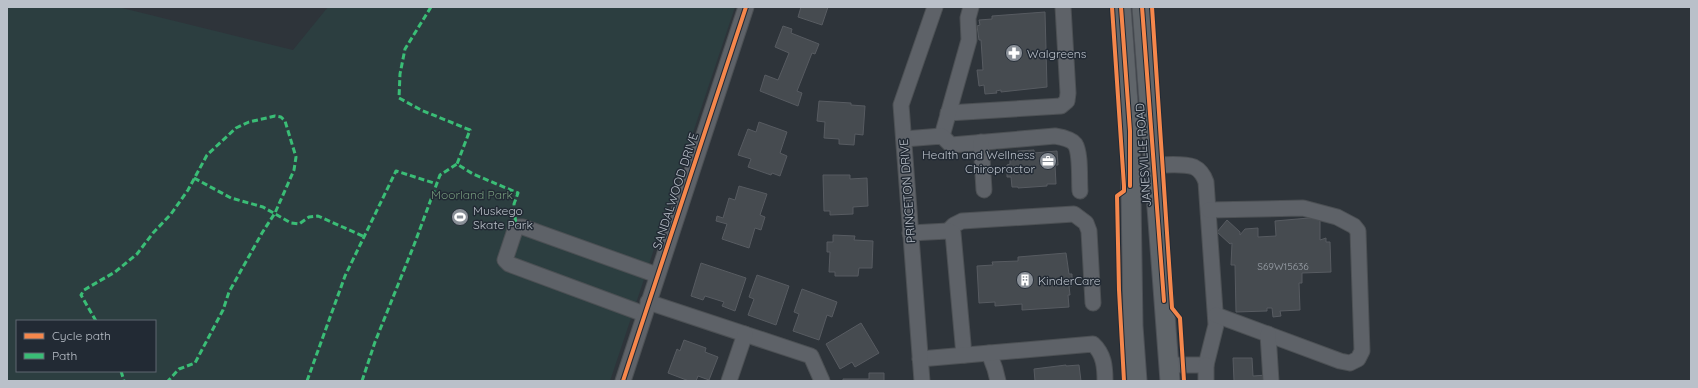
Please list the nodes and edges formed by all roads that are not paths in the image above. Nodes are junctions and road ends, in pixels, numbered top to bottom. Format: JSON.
{"nodes":[{"id":1,"x":746,"y":7,"type":"edge"},
{"id":2,"x":934,"y":7,"type":"edge"},
{"id":3,"x":971,"y":7,"type":"edge"},
{"id":4,"x":1063,"y":7,"type":"edge"},
{"id":5,"x":1121,"y":7,"type":"edge"},
{"id":6,"x":1142,"y":7,"type":"edge"},
{"id":7,"x":948,"y":113,"type":"junction"},
{"id":8,"x":942,"y":136,"type":"junction"},
{"id":9,"x":904,"y":139,"type":"junction"},
{"id":10,"x":981,"y":142,"type":"junction"},
{"id":11,"x":1153,"y":166,"type":"junction"},
{"id":12,"x":1130,"y":168,"type":"junction"},
{"id":13,"x":984,"y":190,"type":"dead end"},
{"id":14,"x":1080,"y":191,"type":"dead end"},
{"id":15,"x":1208,"y":210,"type":"junction"},
{"id":16,"x":948,"y":231,"type":"junction"},
{"id":17,"x":910,"y":233,"type":"junction"},
{"id":18,"x":657,"y":275,"type":"junction"},
{"id":19,"x":1093,"y":303,"type":"dead end"},
{"id":20,"x":646,"y":308,"type":"junction"},
{"id":21,"x":1216,"y":315,"type":"junction"},
{"id":22,"x":745,"y":334,"type":"junction"},
{"id":23,"x":1268,"y":334,"type":"junction"},
{"id":24,"x":989,"y":353,"type":"junction"},
{"id":25,"x":964,"y":355,"type":"junction"},
{"id":26,"x":920,"y":359,"type":"junction"},
{"id":27,"x":1206,"y":365,"type":"junction"},
{"id":28,"x":1169,"y":373,"type":"edge"},
{"id":29,"x":623,"y":381,"type":"edge"},
{"id":30,"x":729,"y":381,"type":"edge"},
{"id":31,"x":822,"y":381,"type":"edge"},
{"id":32,"x":922,"y":381,"type":"edge"},
{"id":33,"x":998,"y":381,"type":"edge"},
{"id":34,"x":1105,"y":381,"type":"edge"},
{"id":35,"x":1137,"y":381,"type":"edge"},
{"id":36,"x":1206,"y":381,"type":"edge"},
{"id":37,"x":1272,"y":381,"type":"edge"}],
"edges":[{"from":1,"to":18,"type":"street","name":"SANDALWOOD DRIVE"},
{"from":2,"to":9,"type":"street","name":"PRINCETON DRIVE"},
{"from":3,"to":7,"type":"street"},
{"from":4,"to":7,"type":"street"},
{"from":5,"to":12,"type":"main road","name":"JANESVILLE ROAD"},
{"from":6,"to":11,"type":"main road","name":"JANESVILLE ROAD"},
{"from":7,"to":8,"type":"street"},
{"from":8,"to":9,"type":"street"},
{"from":8,"to":10,"type":"street"},
{"from":9,"to":17,"type":"street","name":"PRINCETON DRIVE"},
{"from":10,"to":13,"type":"street"},
{"from":10,"to":14,"type":"street"},
{"from":11,"to":12,"type":"street"},
{"from":11,"to":15,"type":"street"},
{"from":11,"to":28,"type":"main road","name":"JANESVILLE ROAD"},
{"from":12,"to":35,"type":"main road","name":"JANESVILLE ROAD"},
{"from":15,"to":21,"type":"street"},
{"from":15,"to":23,"type":"street"},
{"from":16,"to":17,"type":"street"},
{"from":16,"to":19,"type":"street"},
{"from":16,"to":25,"type":"street"},
{"from":17,"to":26,"type":"street","name":"PRINCETON DRIVE"},
{"from":18,"to":20,"type":"street","name":"SANDALWOOD DRIVE"},
{"from":18,"to":20,"type":"street"},
{"from":20,"to":22,"type":"street"},
{"from":20,"to":29,"type":"street","name":"SANDALWOOD DRIVE"},
{"from":21,"to":23,"type":"street"},
{"from":21,"to":27,"type":"street"},
{"from":22,"to":30,"type":"street"},
{"from":22,"to":31,"type":"street"},
{"from":23,"to":37,"type":"street"},
{"from":24,"to":25,"type":"street"},
{"from":24,"to":33,"type":"street"},
{"from":24,"to":34,"type":"street"},
{"from":25,"to":26,"type":"street"},
{"from":26,"to":32,"type":"street","name":"PRINCETON DRIVE"},
{"from":27,"to":28,"type":"street"},
{"from":27,"to":36,"type":"street"}]}
